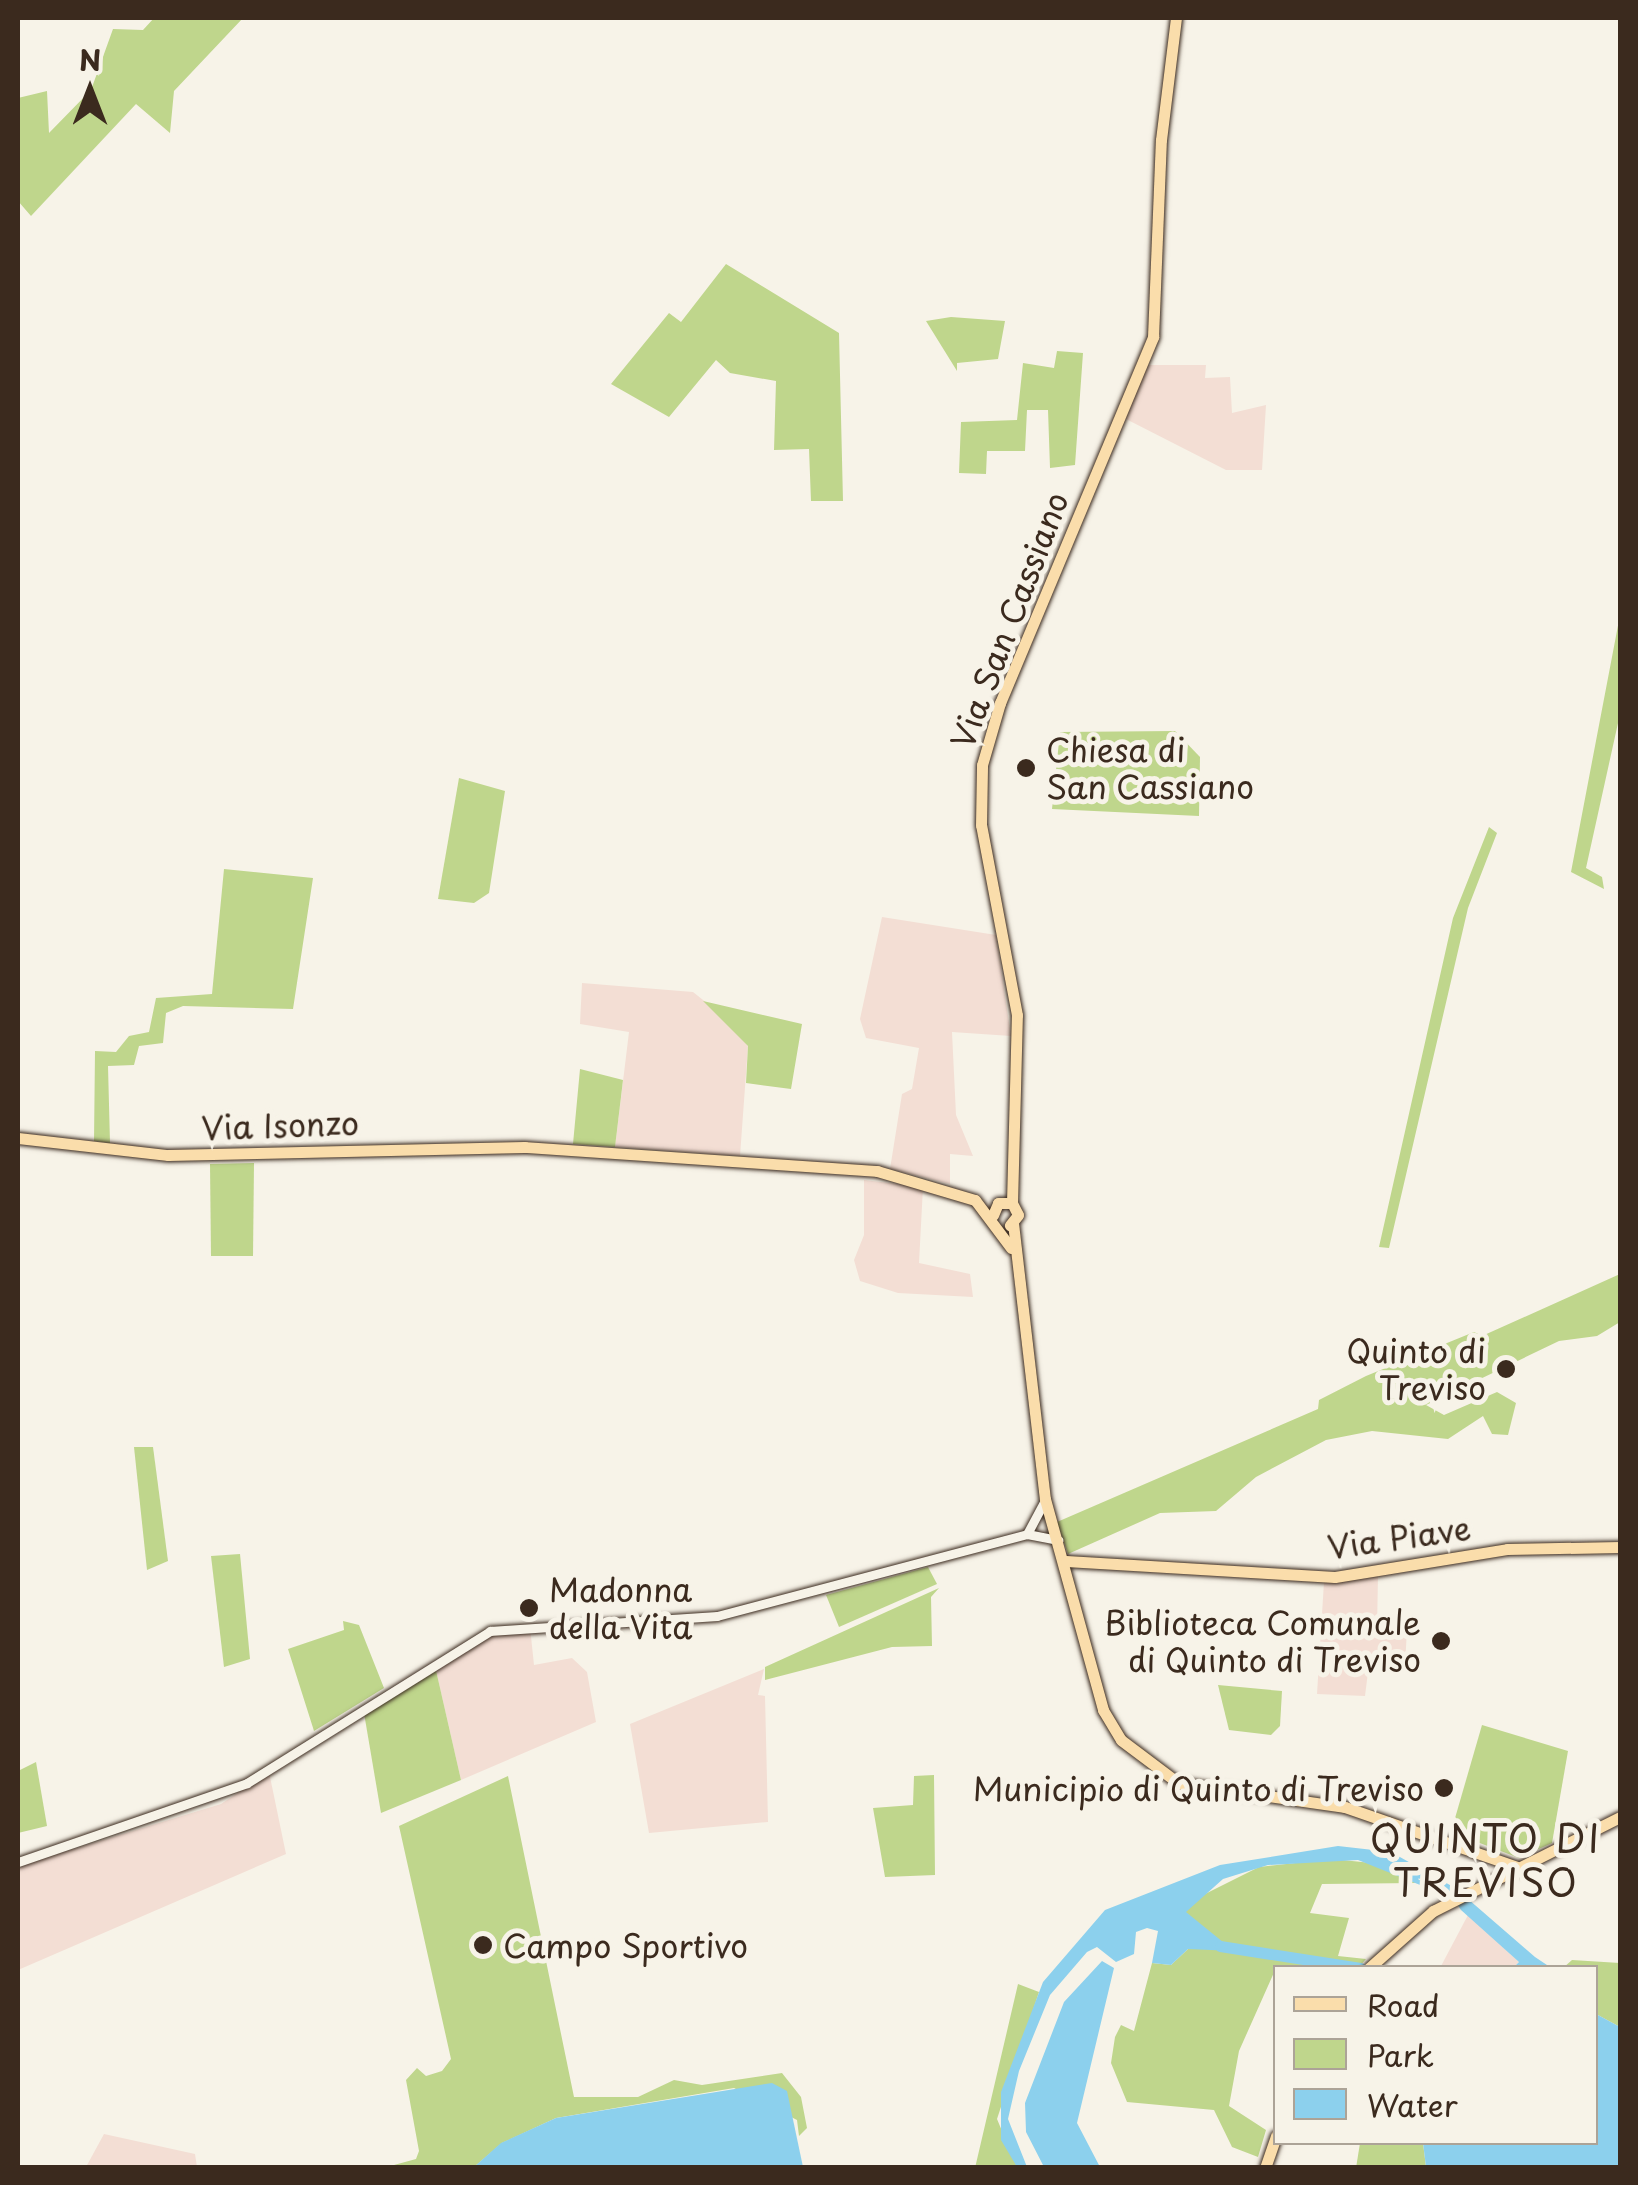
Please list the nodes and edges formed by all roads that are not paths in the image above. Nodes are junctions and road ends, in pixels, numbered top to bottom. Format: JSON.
{"nodes":[{"id":1,"x":1176,"y":18,"type":"edge"},
{"id":2,"x":18,"y":1138,"type":"edge"},
{"id":3,"x":1003,"y":1212,"type":"junction"},
{"id":4,"x":1045,"y":1499,"type":"junction"},
{"id":5,"x":1053,"y":1524,"type":"junction"},
{"id":6,"x":1037,"y":1529,"type":"junction"},
{"id":7,"x":1058,"y":1540,"type":"junction"},
{"id":8,"x":1620,"y":1547,"type":"edge"},
{"id":9,"x":1066,"y":1561,"type":"junction"},
{"id":10,"x":1620,"y":1818,"type":"edge"},
{"id":11,"x":18,"y":1862,"type":"edge"},
{"id":12,"x":1521,"y":1867,"type":"junction"},
{"id":13,"x":1371,"y":1965,"type":"edge"}],
"edges":[{"from":1,"to":3,"type":"main road","name":"Via San Cassiano"},
{"from":2,"to":3,"type":"main road","name":"Via Isonzo"},
{"from":3,"to":4,"type":"main road","name":"Via San Cassiano"},
{"from":4,"to":5,"type":"main road","name":"Via San Cassiano"},
{"from":4,"to":6,"type":"street"},
{"from":5,"to":6,"type":"street"},
{"from":5,"to":7,"type":"main road","name":"Via San Cassiano"},
{"from":6,"to":7,"type":"street"},
{"from":6,"to":11,"type":"street"},
{"from":7,"to":9,"type":"main road","name":"Via San Cassiano"},
{"from":8,"to":9,"type":"main road","name":"Via Piave"},
{"from":9,"to":12,"type":"main road","name":"Via San Cassiano"},
{"from":10,"to":12,"type":"main road"},
{"from":12,"to":13,"type":"main road"}]}
